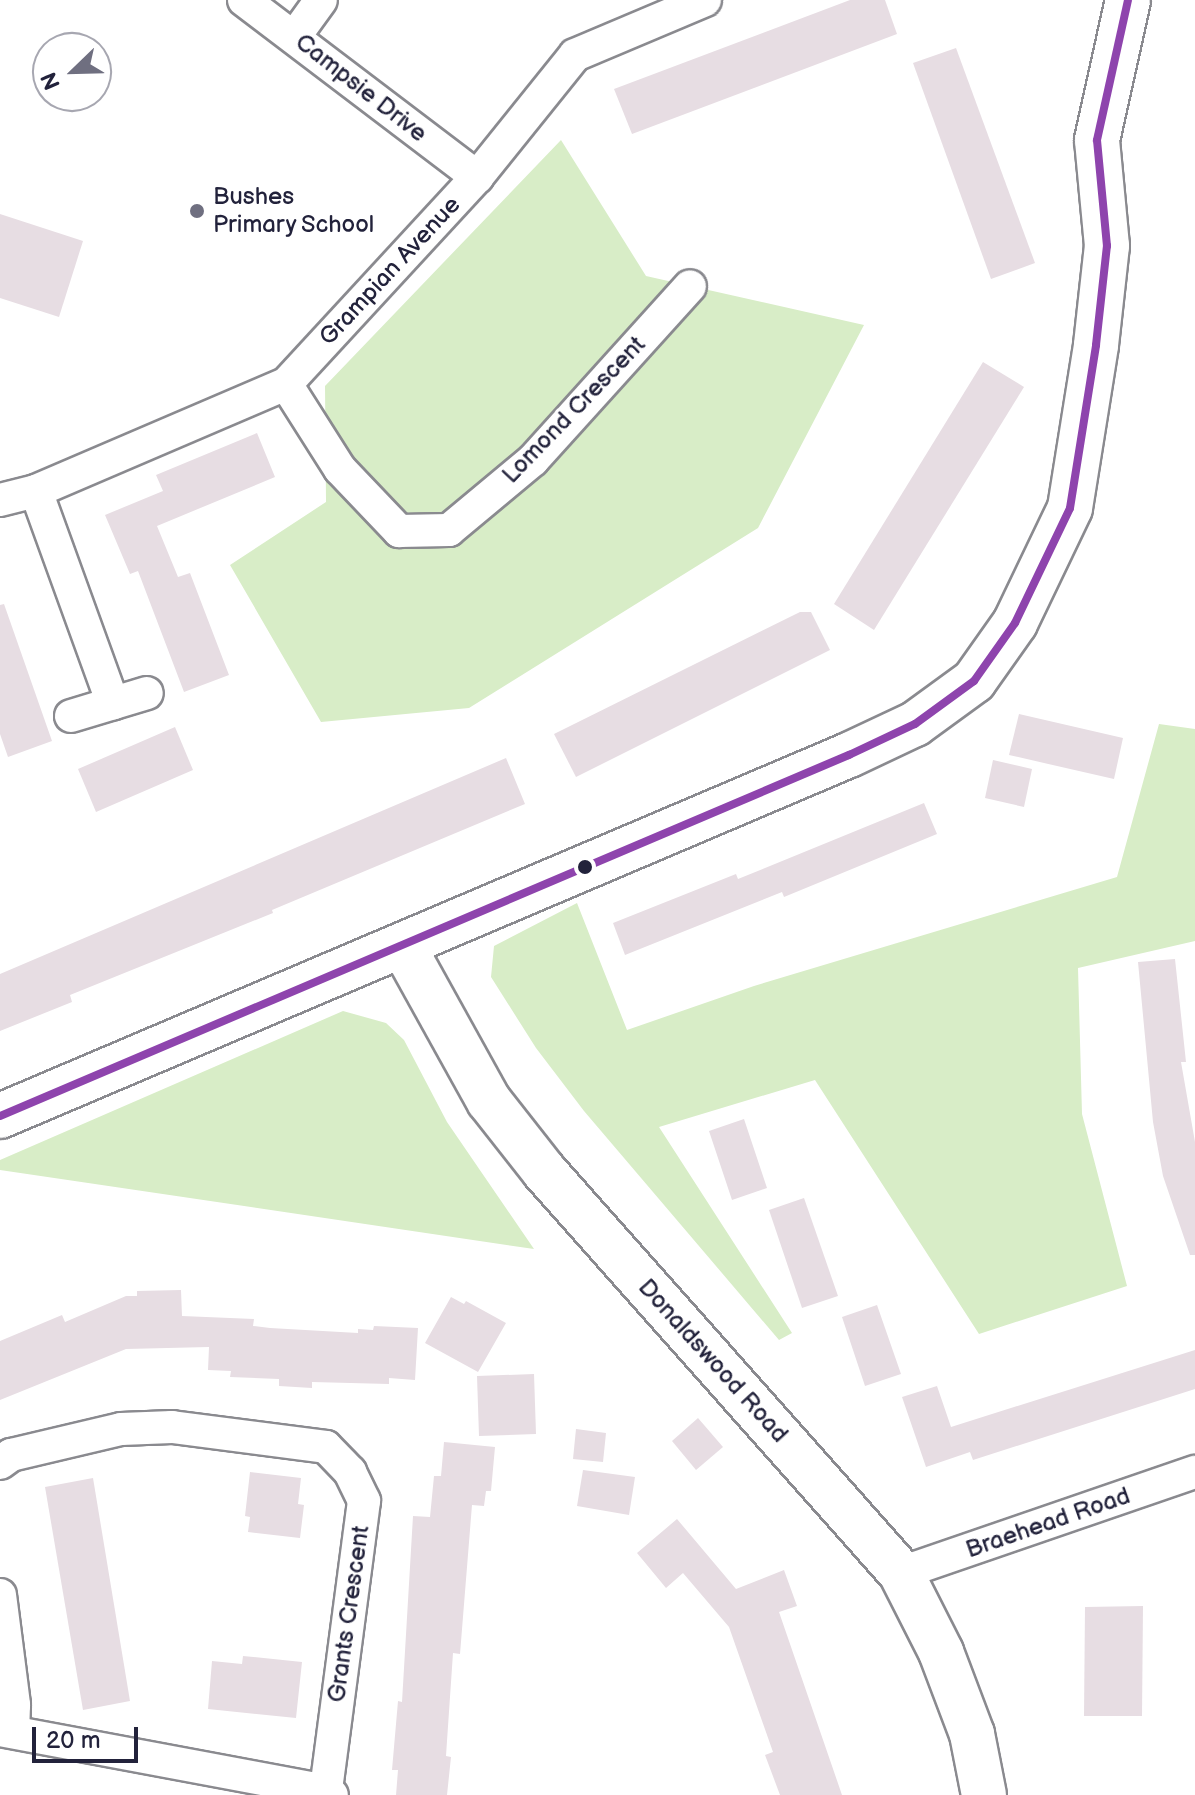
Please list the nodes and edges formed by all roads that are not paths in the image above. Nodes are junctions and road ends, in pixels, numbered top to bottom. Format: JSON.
{"nodes":[{"id":1,"x":244,"y":0,"type":"edge"},
{"id":2,"x":321,"y":0,"type":"edge"},
{"id":3,"x":705,"y":0,"type":"edge"},
{"id":4,"x":1128,"y":0,"type":"edge"},
{"id":5,"x":295,"y":36,"type":"junction"},
{"id":6,"x":477,"y":177,"type":"junction"},
{"id":7,"x":690,"y":286,"type":"dead end"},
{"id":8,"x":286,"y":384,"type":"junction"},
{"id":9,"x":36,"y":491,"type":"junction"},
{"id":10,"x":0,"y":500,"type":"edge"},
{"id":11,"x":147,"y":693,"type":"dead end"},
{"id":12,"x":113,"y":704,"type":"junction"},
{"id":13,"x":71,"y":716,"type":"dead end"},
{"id":14,"x":403,"y":946,"type":"junction"},
{"id":15,"x":0,"y":1116,"type":"edge"},
{"id":16,"x":0,"y":1463,"type":"edge"},
{"id":17,"x":1195,"y":1472,"type":"edge"},
{"id":18,"x":901,"y":1573,"type":"junction"},
{"id":19,"x":0,"y":1595,"type":"edge"},
{"id":20,"x":7,"y":1730,"type":"edge"},
{"id":21,"x":329,"y":1793,"type":"edge"},
{"id":22,"x":984,"y":1795,"type":"edge"}],
"edges":[{"from":1,"to":5,"type":"street","name":"Campsie Drive"},
{"from":2,"to":5,"type":"street"},
{"from":3,"to":6,"type":"street","name":"Grampian Avenue"},
{"from":4,"to":14,"type":"street"},
{"from":5,"to":6,"type":"street","name":"Campsie Drive"},
{"from":6,"to":8,"type":"street","name":"Grampian Avenue"},
{"from":7,"to":8,"type":"street","name":"Lomond Crescent"},
{"from":8,"to":9,"type":"street","name":"Grampian Avenue"},
{"from":9,"to":10,"type":"street","name":"Grampian Avenue"},
{"from":9,"to":12,"type":"street"},
{"from":11,"to":12,"type":"street"},
{"from":12,"to":13,"type":"street"},
{"from":14,"to":15,"type":"street"},
{"from":14,"to":18,"type":"street","name":"Donaldswood Road"},
{"from":16,"to":21,"type":"street","name":"Grants Crescent"},
{"from":17,"to":18,"type":"street","name":"Braehead Road"},
{"from":18,"to":22,"type":"street","name":"Donaldswood Road"},
{"from":19,"to":20,"type":"street"},
{"from":20,"to":21,"type":"street"}]}
